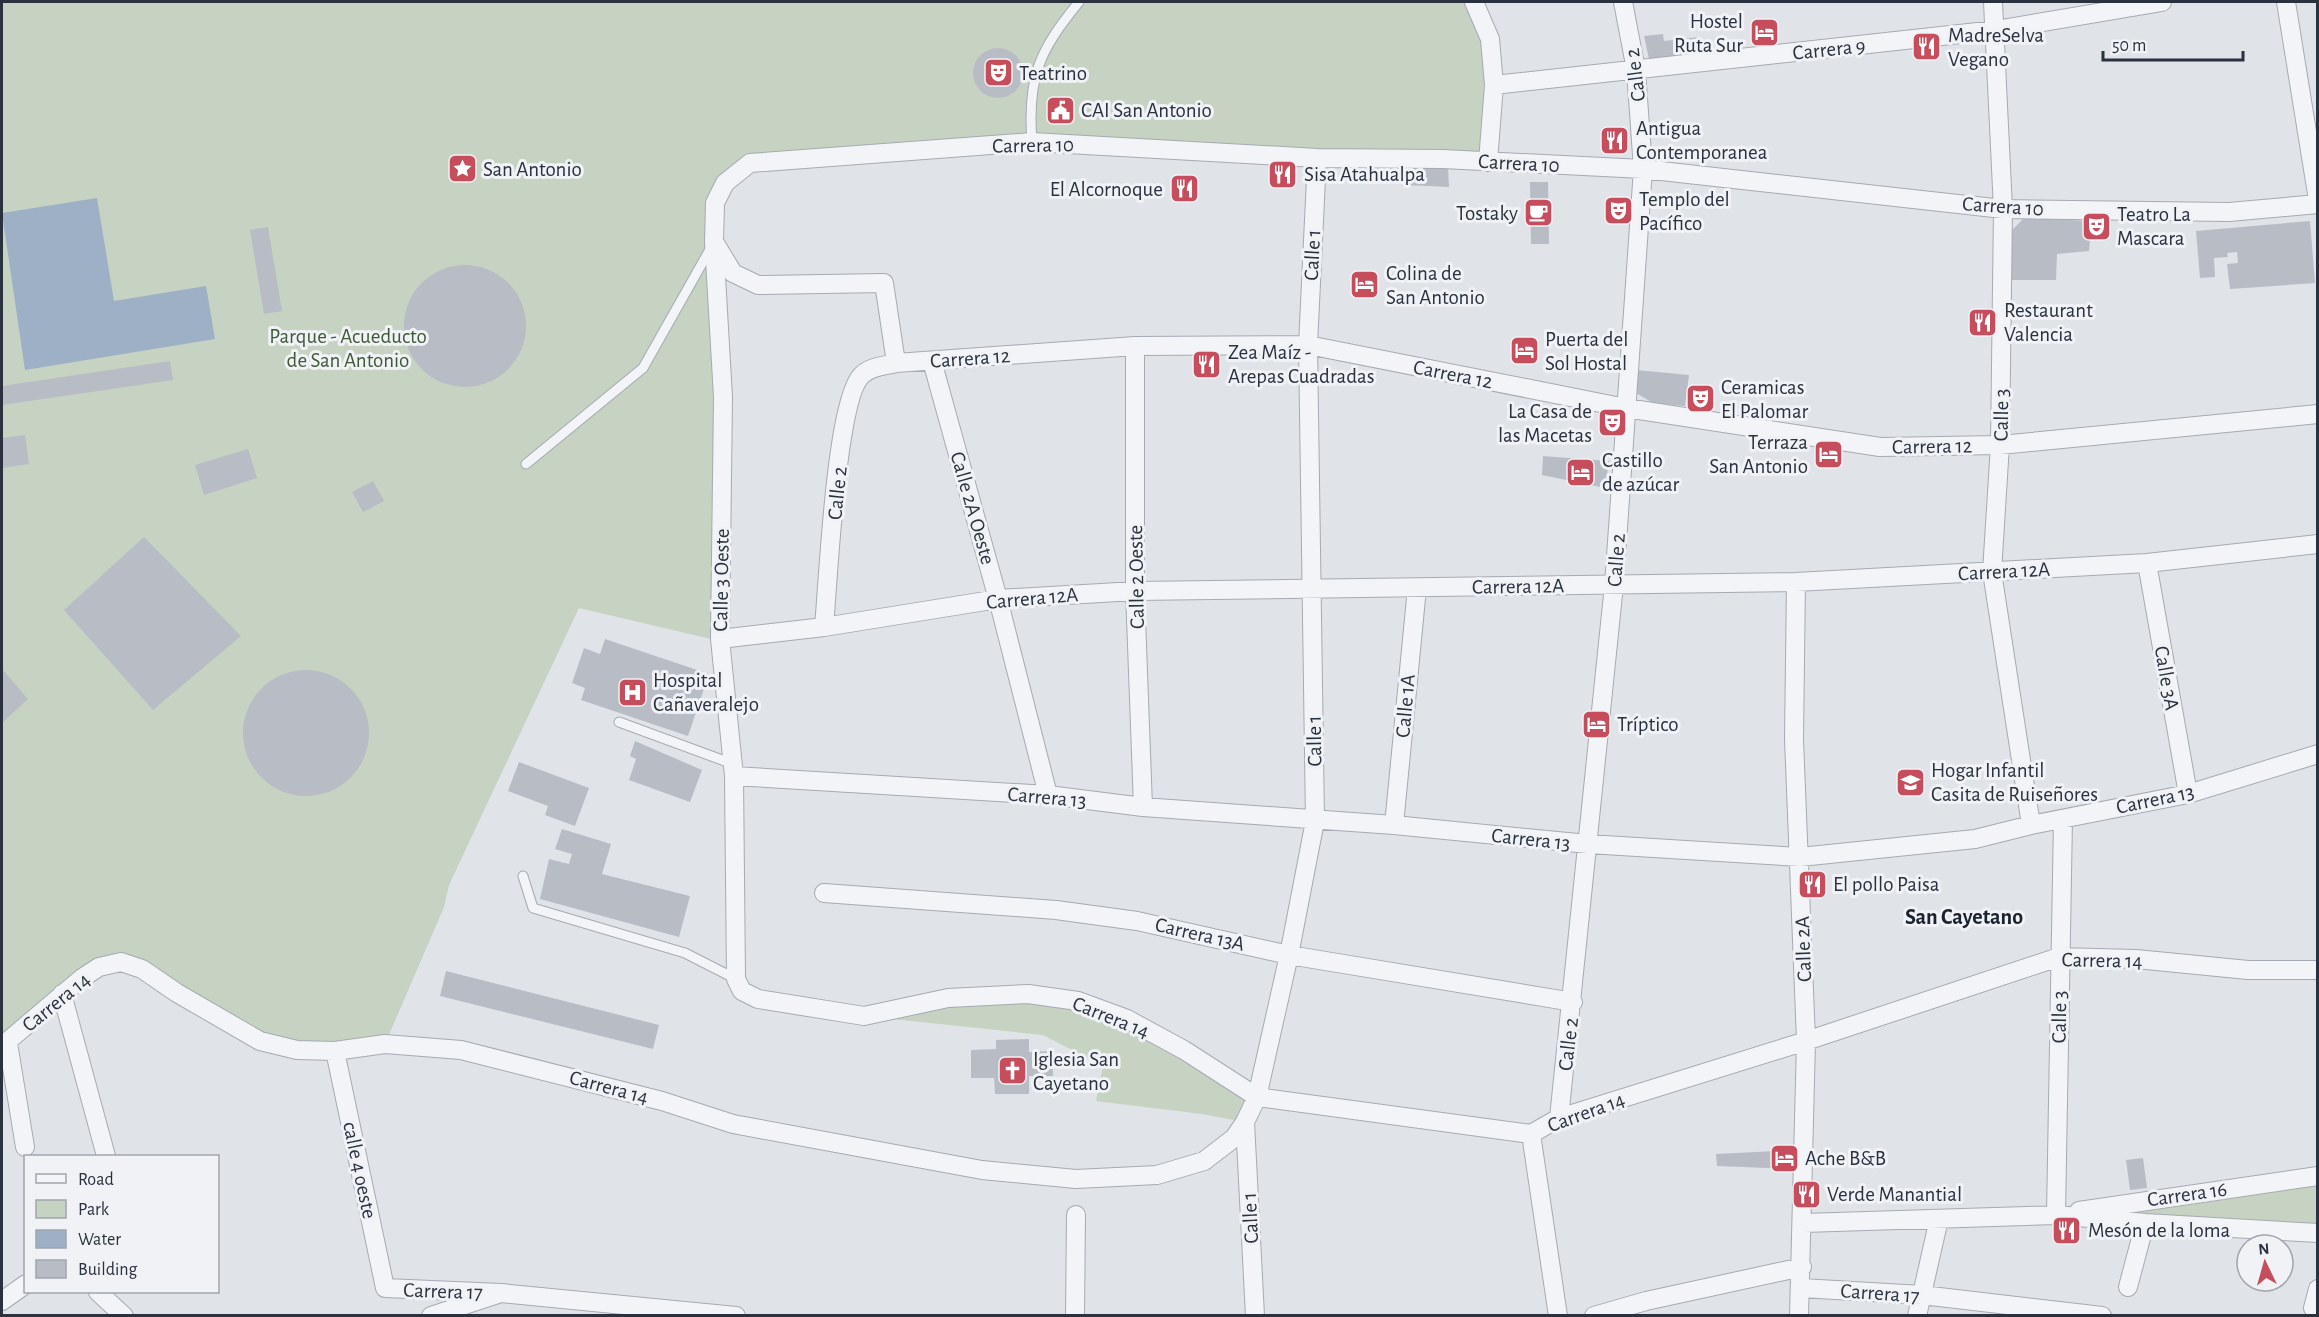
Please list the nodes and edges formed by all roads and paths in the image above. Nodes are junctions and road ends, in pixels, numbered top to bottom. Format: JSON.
{"nodes":[{"id":1,"x":1079,"y":2,"type":"edge"},
{"id":2,"x":1474,"y":2,"type":"edge"},
{"id":3,"x":1993,"y":2,"type":"edge"},
{"id":4,"x":2162,"y":2,"type":"edge"},
{"id":5,"x":2286,"y":2,"type":"edge"},
{"id":6,"x":1623,"y":3,"type":"edge"},
{"id":7,"x":1996,"y":30,"type":"junction"},
{"id":8,"x":1636,"y":70,"type":"junction"},
{"id":9,"x":1494,"y":85,"type":"junction"},
{"id":10,"x":1032,"y":142,"type":"junction"},
{"id":11,"x":1317,"y":158,"type":"junction"},
{"id":12,"x":1488,"y":162,"type":"junction"},
{"id":13,"x":1643,"y":169,"type":"junction"},
{"id":14,"x":725,"y":183,"type":"joint"},
{"id":15,"x":2318,"y":200,"type":"edge"},
{"id":16,"x":2318,"y":204,"type":"edge"},
{"id":17,"x":2003,"y":209,"type":"junction"},
{"id":18,"x":714,"y":242,"type":"junction"},
{"id":19,"x":1308,"y":345,"type":"junction"},
{"id":20,"x":1135,"y":346,"type":"junction"},
{"id":21,"x":932,"y":362,"type":"junction"},
{"id":22,"x":896,"y":363,"type":"junction"},
{"id":23,"x":872,"y":368,"type":"joint"},
{"id":24,"x":1626,"y":408,"type":"junction"},
{"id":25,"x":2318,"y":414,"type":"edge"},
{"id":26,"x":2000,"y":445,"type":"junction"},
{"id":27,"x":526,"y":464,"type":"dead end"},
{"id":28,"x":2318,"y":544,"type":"edge"},
{"id":29,"x":2147,"y":563,"type":"junction"},
{"id":30,"x":1992,"y":572,"type":"junction"},
{"id":31,"x":1796,"y":582,"type":"junction"},
{"id":32,"x":1614,"y":585,"type":"junction"},
{"id":33,"x":1417,"y":588,"type":"junction"},
{"id":34,"x":1311,"y":590,"type":"junction"},
{"id":35,"x":1135,"y":591,"type":"junction"},
{"id":36,"x":998,"y":599,"type":"junction"},
{"id":37,"x":824,"y":627,"type":"junction"},
{"id":38,"x":720,"y":639,"type":"junction"},
{"id":39,"x":618,"y":722,"type":"dead end"},
{"id":40,"x":2318,"y":754,"type":"edge"},
{"id":41,"x":734,"y":770,"type":"junction"},
{"id":42,"x":2188,"y":794,"type":"junction"},
{"id":43,"x":1048,"y":795,"type":"junction"},
{"id":44,"x":1143,"y":807,"type":"junction"},
{"id":45,"x":2063,"y":819,"type":"junction"},
{"id":46,"x":1315,"y":821,"type":"junction"},
{"id":47,"x":1394,"y":825,"type":"junction"},
{"id":48,"x":2031,"y":825,"type":"junction"},
{"id":49,"x":1588,"y":844,"type":"junction"},
{"id":50,"x":1800,"y":857,"type":"junction"},
{"id":51,"x":523,"y":876,"type":"dead end"},
{"id":52,"x":824,"y":893,"type":"dead end"},
{"id":53,"x":1289,"y":955,"type":"junction"},
{"id":54,"x":2059,"y":957,"type":"junction"},
{"id":55,"x":2318,"y":970,"type":"edge"},
{"id":56,"x":736,"y":980,"type":"junction"},
{"id":57,"x":62,"y":994,"type":"junction"},
{"id":58,"x":1573,"y":1002,"type":"junction"},
{"id":59,"x":1806,"y":1041,"type":"junction"},
{"id":60,"x":5,"y":1045,"type":"edge"},
{"id":61,"x":335,"y":1051,"type":"junction"},
{"id":62,"x":1257,"y":1097,"type":"junction"},
{"id":63,"x":1559,"y":1118,"type":"junction"},
{"id":64,"x":1245,"y":1122,"type":"junction"},
{"id":65,"x":1531,"y":1134,"type":"junction"},
{"id":66,"x":25,"y":1146,"type":"dead end"},
{"id":67,"x":106,"y":1155,"type":"edge"},
{"id":68,"x":2318,"y":1176,"type":"edge"},
{"id":69,"x":1076,"y":1215,"type":"dead end"},
{"id":70,"x":2056,"y":1215,"type":"junction"},
{"id":71,"x":1939,"y":1218,"type":"junction"},
{"id":72,"x":1803,"y":1223,"type":"junction"},
{"id":73,"x":2145,"y":1223,"type":"junction"},
{"id":74,"x":2318,"y":1233,"type":"edge"},
{"id":75,"x":1803,"y":1267,"type":"junction"},
{"id":76,"x":24,"y":1285,"type":"edge"},
{"id":77,"x":2128,"y":1287,"type":"dead end"},
{"id":78,"x":385,"y":1288,"type":"joint"},
{"id":79,"x":1801,"y":1288,"type":"junction"},
{"id":80,"x":2318,"y":1289,"type":"edge"},
{"id":81,"x":99,"y":1293,"type":"edge"},
{"id":82,"x":501,"y":1293,"type":"junction"},
{"id":83,"x":1922,"y":1296,"type":"junction"},
{"id":84,"x":2,"y":1301,"type":"edge"},
{"id":85,"x":1646,"y":1308,"type":"edge"},
{"id":86,"x":2313,"y":1308,"type":"dead end"},
{"id":87,"x":669,"y":1312,"type":"edge"},
{"id":88,"x":124,"y":1316,"type":"edge"},
{"id":89,"x":431,"y":1316,"type":"edge"},
{"id":90,"x":736,"y":1316,"type":"edge"},
{"id":91,"x":1075,"y":1316,"type":"edge"},
{"id":92,"x":1255,"y":1316,"type":"edge"},
{"id":93,"x":1558,"y":1316,"type":"edge"},
{"id":94,"x":1594,"y":1316,"type":"edge"},
{"id":95,"x":1800,"y":1316,"type":"edge"},
{"id":96,"x":1917,"y":1316,"type":"edge"},
{"id":97,"x":2102,"y":1316,"type":"edge"}],
"edges":[{"from":1,"to":10,"type":"lane"},
{"from":2,"to":9,"type":"street"},
{"from":3,"to":7,"type":"street","name":"Calle 3"},
{"from":4,"to":7,"type":"street","name":"Carrera 9"},
{"from":5,"to":15,"type":"street"},
{"from":6,"to":8,"type":"street","name":"Calle 2"},
{"from":7,"to":8,"type":"street","name":"Carrera 9"},
{"from":7,"to":17,"type":"street","name":"Calle 3"},
{"from":8,"to":9,"type":"street","name":"Carrera 9"},
{"from":8,"to":13,"type":"street","name":"Calle 2"},
{"from":9,"to":12,"type":"street"},
{"from":10,"to":11,"type":"street","name":"Carrera 10"},
{"from":10,"to":14,"type":"street","name":"Carrera 10"},
{"from":11,"to":12,"type":"street","name":"Carrera 10"},
{"from":11,"to":19,"type":"street","name":"Calle 1"},
{"from":12,"to":13,"type":"street","name":"Carrera 10"},
{"from":13,"to":17,"type":"street","name":"Carrera 10"},
{"from":13,"to":24,"type":"street","name":"Calle 2"},
{"from":14,"to":18,"type":"street","name":"Calle 3 Oeste"},
{"from":16,"to":17,"type":"street","name":"Carrera 10"},
{"from":17,"to":26,"type":"street","name":"Calle 3"},
{"from":18,"to":22,"type":"street"},
{"from":18,"to":27,"type":"lane"},
{"from":18,"to":38,"type":"street","name":"Calle 3 Oeste"},
{"from":19,"to":20,"type":"street","name":"Carrera 12"},
{"from":19,"to":24,"type":"street","name":"Carrera 12"},
{"from":19,"to":34,"type":"street","name":"Calle 1"},
{"from":20,"to":21,"type":"street","name":"Carrera 12"},
{"from":20,"to":35,"type":"street","name":"Calle 2 Oeste"},
{"from":21,"to":22,"type":"street","name":"Carrera 12"},
{"from":21,"to":36,"type":"street","name":"Calle 2A Oeste"},
{"from":22,"to":23,"type":"street","name":"Carrera 12"},
{"from":23,"to":37,"type":"street","name":"Calle 2"},
{"from":24,"to":26,"type":"street","name":"Carrera 12"},
{"from":24,"to":32,"type":"street","name":"Calle 2"},
{"from":25,"to":26,"type":"street","name":"Carrera 12"},
{"from":26,"to":30,"type":"street","name":"Calle 3"},
{"from":28,"to":29,"type":"street","name":"Carrera 12A"},
{"from":29,"to":30,"type":"street","name":"Carrera 12A"},
{"from":29,"to":42,"type":"street","name":"Calle 3A"},
{"from":30,"to":31,"type":"street","name":"Carrera 12A"},
{"from":30,"to":48,"type":"street","name":"Calle 3"},
{"from":31,"to":32,"type":"street","name":"Carrera 12A"},
{"from":31,"to":50,"type":"street","name":"Calle 2A"},
{"from":32,"to":33,"type":"street","name":"Carrera 12A"},
{"from":32,"to":49,"type":"street","name":"Calle 2"},
{"from":33,"to":34,"type":"street","name":"Carrera 12A"},
{"from":33,"to":47,"type":"street","name":"Calle 1A"},
{"from":34,"to":35,"type":"street","name":"Carrera 12A"},
{"from":34,"to":46,"type":"street","name":"Calle 1"},
{"from":35,"to":36,"type":"street","name":"Carrera 12A"},
{"from":35,"to":44,"type":"street","name":"Calle 2 Oeste"},
{"from":36,"to":37,"type":"street","name":"Carrera 12A"},
{"from":36,"to":43,"type":"street","name":"Calle 2A Oeste"},
{"from":37,"to":38,"type":"street","name":"Carrera 12A"},
{"from":38,"to":41,"type":"street","name":"Calle 3 Oeste"},
{"from":39,"to":41,"type":"lane"},
{"from":40,"to":42,"type":"street","name":"Carrera 13"},
{"from":41,"to":43,"type":"street","name":"Carrera 13"},
{"from":41,"to":56,"type":"street","name":"Calle 3 Oeste"},
{"from":42,"to":45,"type":"street","name":"Carrera 13"},
{"from":43,"to":44,"type":"street","name":"Carrera 13"},
{"from":44,"to":46,"type":"street","name":"Carrera 13"},
{"from":45,"to":48,"type":"street","name":"Carrera 13"},
{"from":45,"to":54,"type":"street","name":"Calle 3"},
{"from":46,"to":47,"type":"street","name":"Carrera 13"},
{"from":46,"to":53,"type":"street","name":"Calle 1"},
{"from":47,"to":49,"type":"street","name":"Carrera 13"},
{"from":48,"to":50,"type":"street","name":"Carrera 13"},
{"from":49,"to":50,"type":"street","name":"Carrera 13"},
{"from":49,"to":58,"type":"street","name":"Calle 2"},
{"from":50,"to":59,"type":"street","name":"Calle 2A"},
{"from":51,"to":56,"type":"lane"},
{"from":52,"to":53,"type":"street","name":"Carrera 13A"},
{"from":53,"to":58,"type":"street","name":"Carrera 13A"},
{"from":53,"to":62,"type":"street","name":"Calle 1"},
{"from":54,"to":55,"type":"street","name":"Carrera 14"},
{"from":54,"to":59,"type":"street","name":"Carrera 14"},
{"from":54,"to":70,"type":"street","name":"Calle 3"},
{"from":56,"to":62,"type":"street","name":"Carrera 14"},
{"from":57,"to":60,"type":"street","name":"Carrera 14"},
{"from":57,"to":61,"type":"street","name":"Carrera 14"},
{"from":57,"to":67,"type":"street"},
{"from":58,"to":63,"type":"street","name":"Calle 2"},
{"from":59,"to":63,"type":"street","name":"Carrera 14"},
{"from":59,"to":72,"type":"street","name":"Calle 2A"},
{"from":60,"to":66,"type":"street"},
{"from":61,"to":64,"type":"street","name":"Carrera 14"},
{"from":61,"to":78,"type":"street","name":"calle 4 oeste"},
{"from":62,"to":64,"type":"street","name":"Calle 1"},
{"from":62,"to":65,"type":"street","name":"Carrera 14"},
{"from":63,"to":65,"type":"street","name":"Carrera 14"},
{"from":64,"to":92,"type":"street","name":"Calle 1"},
{"from":65,"to":93,"type":"street"},
{"from":68,"to":70,"type":"street","name":"Carrera 16"},
{"from":69,"to":91,"type":"street"},
{"from":70,"to":71,"type":"street","name":"Carrera 16"},
{"from":70,"to":73,"type":"street","name":"Carrera 16"},
{"from":71,"to":72,"type":"street","name":"Carrera 16"},
{"from":71,"to":83,"type":"street"},
{"from":72,"to":75,"type":"street","name":"Calle 2A"},
{"from":73,"to":74,"type":"street","name":"Carrera 16"},
{"from":73,"to":77,"type":"street"},
{"from":75,"to":79,"type":"street","name":"Calle 2A"},
{"from":75,"to":85,"type":"street"},
{"from":76,"to":84,"type":"street"},
{"from":78,"to":82,"type":"street","name":"Carrera 17"},
{"from":79,"to":83,"type":"street","name":"Carrera 17"},
{"from":79,"to":95,"type":"street","name":"Calle 2A"},
{"from":80,"to":86,"type":"street"},
{"from":81,"to":88,"type":"street"},
{"from":82,"to":87,"type":"street","name":"Carrera 17"},
{"from":82,"to":89,"type":"street","name":"Carrera 17"},
{"from":83,"to":96,"type":"street"},
{"from":83,"to":97,"type":"street","name":"Carrera 17"},
{"from":85,"to":94,"type":"street"},
{"from":87,"to":90,"type":"street","name":"Carrera 17"}]}
